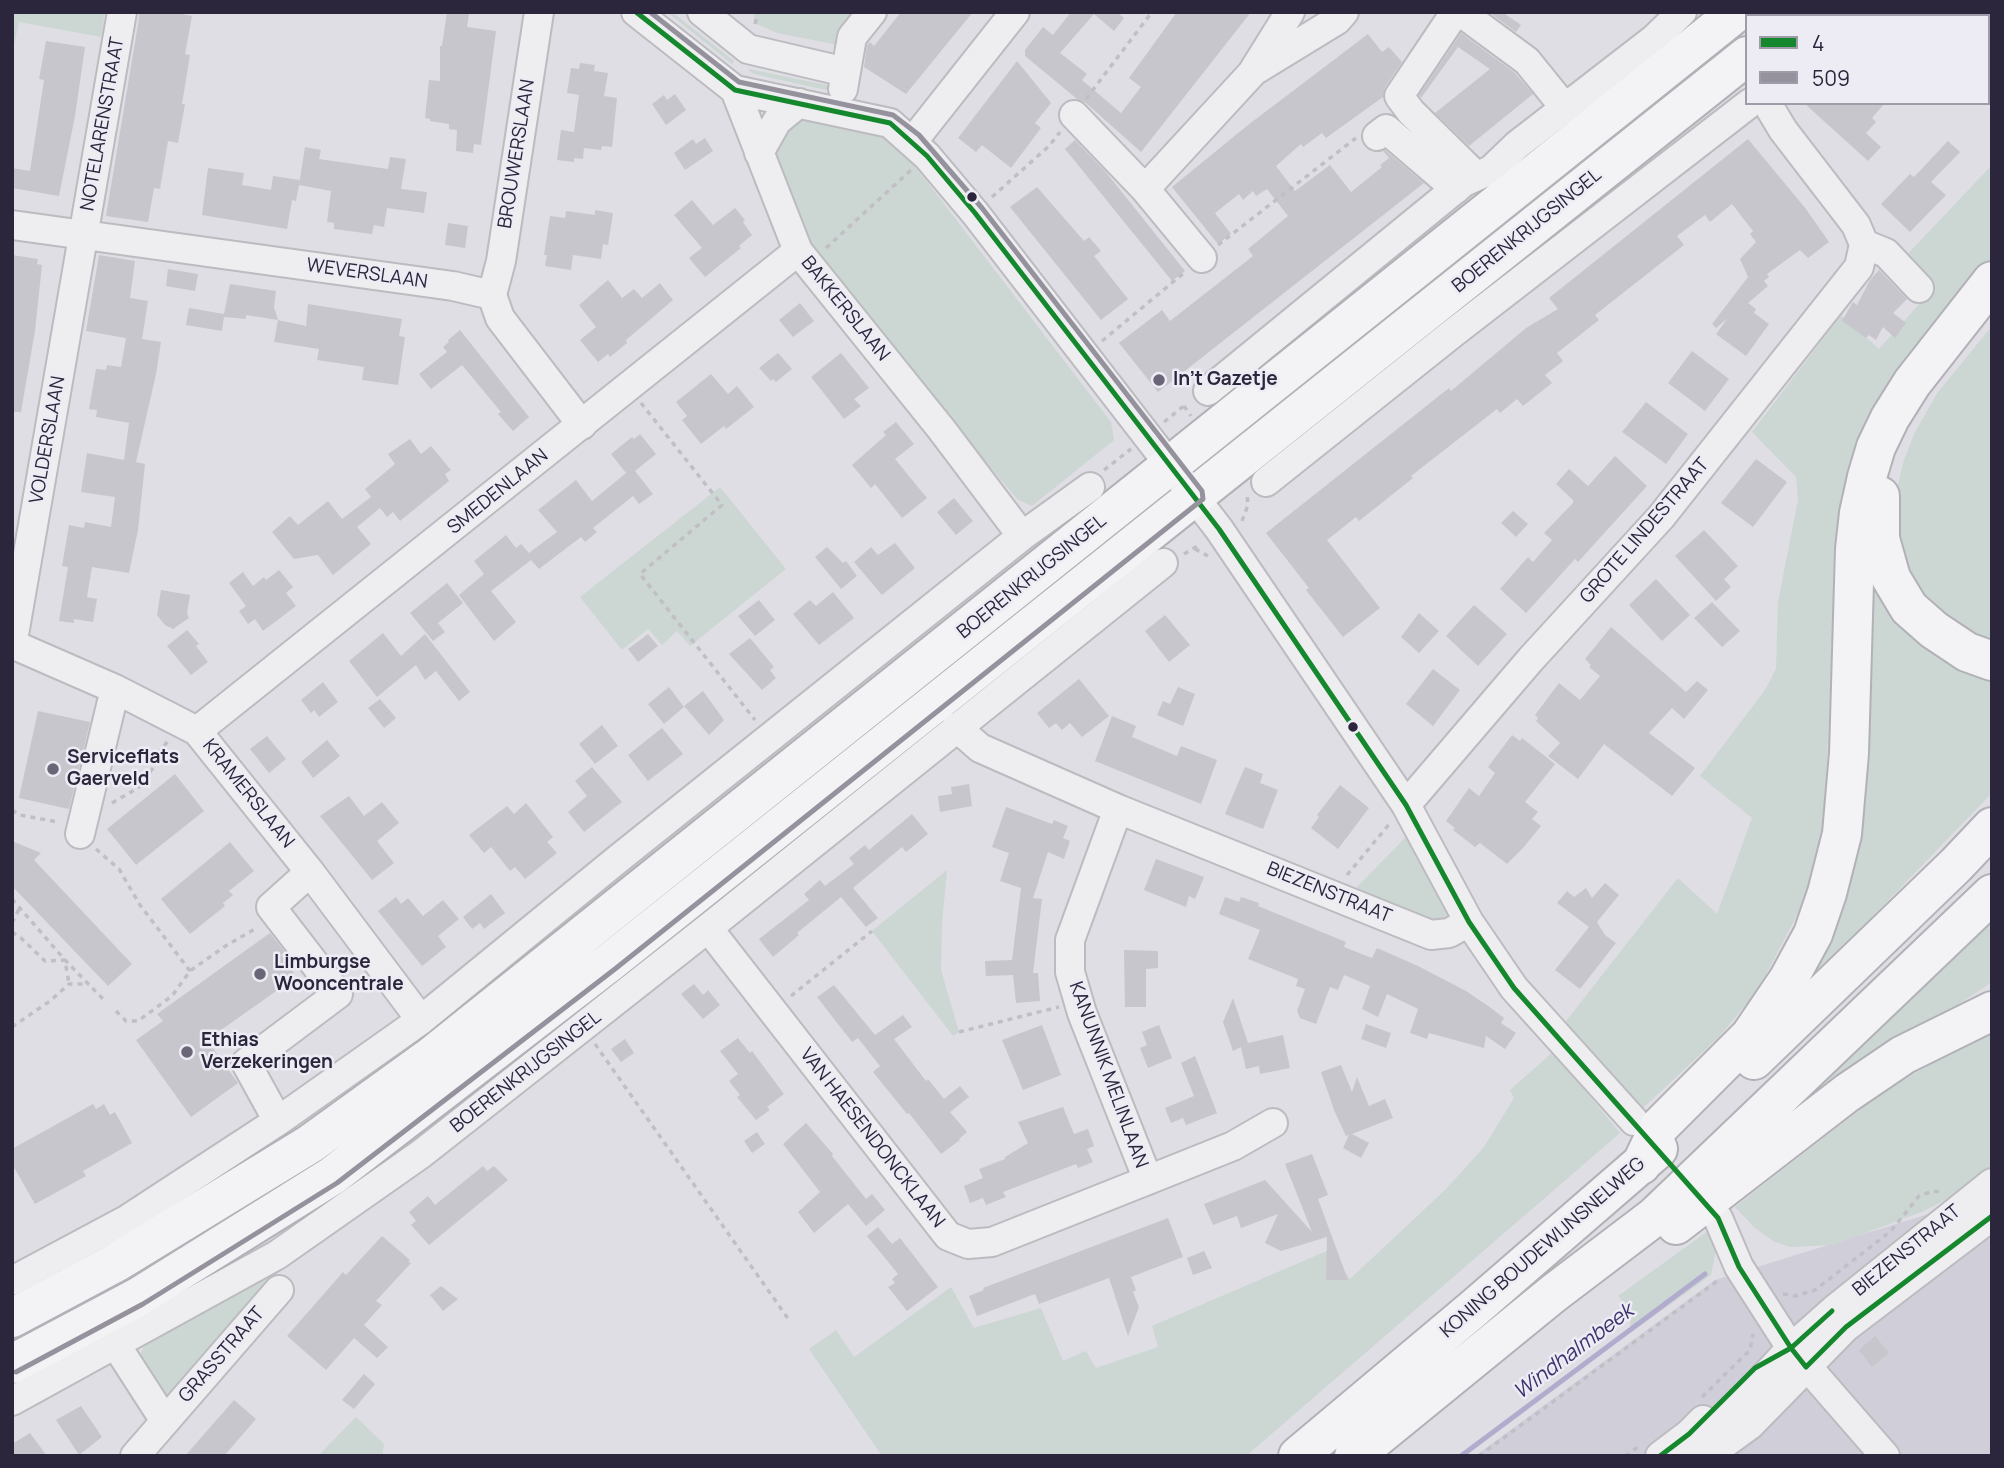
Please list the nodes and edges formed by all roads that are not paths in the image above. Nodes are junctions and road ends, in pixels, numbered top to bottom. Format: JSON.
{"nodes":[{"id":1,"x":122,"y":12,"type":"edge"},
{"id":2,"x":539,"y":12,"type":"edge"},
{"id":3,"x":636,"y":12,"type":"edge"},
{"id":4,"x":702,"y":12,"type":"edge"},
{"id":5,"x":872,"y":12,"type":"edge"},
{"id":6,"x":1015,"y":12,"type":"edge"},
{"id":7,"x":1290,"y":12,"type":"edge"},
{"id":8,"x":1344,"y":12,"type":"edge"},
{"id":9,"x":1682,"y":12,"type":"edge"},
{"id":10,"x":1738,"y":12,"type":"edge"},
{"id":11,"x":748,"y":49,"type":"junction"},
{"id":12,"x":1745,"y":58,"type":"edge"},
{"id":13,"x":846,"y":72,"type":"junction"},
{"id":14,"x":1252,"y":73,"type":"junction"},
{"id":15,"x":735,"y":90,"type":"junction"},
{"id":16,"x":799,"y":103,"type":"junction"},
{"id":17,"x":1767,"y":105,"type":"edge"},
{"id":18,"x":1565,"y":108,"type":"junction"},
{"id":19,"x":839,"y":111,"type":"junction"},
{"id":20,"x":1074,"y":115,"type":"road end"},
{"id":21,"x":1371,"y":134,"type":"road end"},
{"id":22,"x":920,"y":149,"type":"junction"},
{"id":23,"x":760,"y":153,"type":"junction"},
{"id":24,"x":1474,"y":178,"type":"junction"},
{"id":25,"x":1145,"y":190,"type":"junction"},
{"id":26,"x":1491,"y":211,"type":"junction"},
{"id":27,"x":12,"y":225,"type":"edge"},
{"id":28,"x":84,"y":236,"type":"junction"},
{"id":29,"x":1864,"y":244,"type":"junction"},
{"id":30,"x":804,"y":258,"type":"junction"},
{"id":31,"x":1202,"y":258,"type":"road end"},
{"id":32,"x":1992,"y":281,"type":"edge"},
{"id":33,"x":1919,"y":288,"type":"dead end"},
{"id":34,"x":492,"y":295,"type":"junction"},
{"id":35,"x":1992,"y":316,"type":"edge"},
{"id":36,"x":1208,"y":391,"type":"dead end"},
{"id":37,"x":1361,"y":405,"type":"junction"},
{"id":38,"x":1307,"y":406,"type":"junction"},
{"id":39,"x":582,"y":425,"type":"junction"},
{"id":40,"x":1171,"y":465,"type":"junction"},
{"id":41,"x":1266,"y":482,"type":"dead end"},
{"id":42,"x":1090,"y":487,"type":"dead end"},
{"id":43,"x":1195,"y":496,"type":"junction"},
{"id":44,"x":1023,"y":537,"type":"junction"},
{"id":45,"x":1163,"y":563,"type":"dead end"},
{"id":46,"x":1024,"y":632,"type":"junction"},
{"id":47,"x":12,"y":644,"type":"edge"},
{"id":48,"x":1992,"y":661,"type":"edge"},
{"id":49,"x":115,"y":689,"type":"junction"},
{"id":50,"x":1005,"y":691,"type":"junction"},
{"id":51,"x":190,"y":727,"type":"junction"},
{"id":52,"x":956,"y":727,"type":"junction"},
{"id":53,"x":1406,"y":804,"type":"junction"},
{"id":54,"x":1118,"y":809,"type":"junction"},
{"id":55,"x":83,"y":821,"type":"road end"},
{"id":56,"x":1992,"y":827,"type":"edge"},
{"id":57,"x":310,"y":872,"type":"junction"},
{"id":58,"x":1992,"y":894,"type":"edge"},
{"id":59,"x":1469,"y":922,"type":"junction"},
{"id":60,"x":708,"y":928,"type":"junction"},
{"id":61,"x":525,"y":935,"type":"junction"},
{"id":62,"x":572,"y":942,"type":"junction"},
{"id":63,"x":1985,"y":1010,"type":"edge"},
{"id":64,"x":421,"y":1020,"type":"junction"},
{"id":65,"x":278,"y":1121,"type":"junction"},
{"id":66,"x":1634,"y":1121,"type":"dead end"},
{"id":67,"x":1273,"y":1123,"type":"dead end"},
{"id":68,"x":1641,"y":1165,"type":"junction"},
{"id":69,"x":1148,"y":1180,"type":"junction"},
{"id":70,"x":1992,"y":1183,"type":"edge"},
{"id":71,"x":1992,"y":1216,"type":"edge"},
{"id":72,"x":1718,"y":1218,"type":"dead end"},
{"id":73,"x":12,"y":1281,"type":"edge"},
{"id":74,"x":279,"y":1290,"type":"dead end"},
{"id":75,"x":1554,"y":1293,"type":"junction"},
{"id":76,"x":12,"y":1318,"type":"edge"},
{"id":77,"x":116,"y":1345,"type":"junction"},
{"id":78,"x":1798,"y":1358,"type":"junction"},
{"id":79,"x":12,"y":1364,"type":"edge"},
{"id":80,"x":12,"y":1401,"type":"edge"},
{"id":81,"x":166,"y":1421,"type":"junction"},
{"id":82,"x":1653,"y":1448,"type":"edge"},
{"id":83,"x":135,"y":1456,"type":"edge"},
{"id":84,"x":1298,"y":1456,"type":"edge"},
{"id":85,"x":1354,"y":1456,"type":"edge"},
{"id":86,"x":1692,"y":1456,"type":"edge"},
{"id":87,"x":1699,"y":1456,"type":"edge"},
{"id":88,"x":1885,"y":1456,"type":"edge"}],
"edges":[{"from":1,"to":28,"type":"street","name":"NOTELARENSTRAAT"},
{"from":2,"to":34,"type":"street","name":"BROUWERSLAAN"},
{"from":3,"to":15,"type":"street"},
{"from":4,"to":11,"type":"street"},
{"from":5,"to":13,"type":"street"},
{"from":6,"to":22,"type":"street"},
{"from":7,"to":14,"type":"street"},
{"from":8,"to":14,"type":"street"},
{"from":9,"to":18,"type":"street"},
{"from":10,"to":26,"type":"highway","name":"BOERENKRIJGSINGEL"},
{"from":11,"to":13,"type":"street"},
{"from":11,"to":15,"type":"street"},
{"from":12,"to":38,"type":"highway","name":"BOERENKRIJGSINGEL"},
{"from":13,"to":19,"type":"street"},
{"from":14,"to":25,"type":"street"},
{"from":15,"to":16,"type":"street"},
{"from":15,"to":23,"type":"street","name":"BAKKERSLAAN"},
{"from":16,"to":19,"type":"street"},
{"from":16,"to":23,"type":"street"},
{"from":17,"to":29,"type":"street"},
{"from":17,"to":37,"type":"street","name":"BOERENKRIJGSINGEL"},
{"from":18,"to":24,"type":"street"},
{"from":18,"to":24,"type":"street"},
{"from":19,"to":22,"type":"street"},
{"from":20,"to":25,"type":"street"},
{"from":21,"to":24,"type":"street"},
{"from":22,"to":40,"type":"street"},
{"from":23,"to":30,"type":"street","name":"BAKKERSLAAN"},
{"from":24,"to":26,"type":"street","name":"BOERENKRIJGSINGEL"},
{"from":24,"to":36,"type":"street"},
{"from":25,"to":31,"type":"street"},
{"from":26,"to":40,"type":"highway","name":"BOERENKRIJGSINGEL"},
{"from":27,"to":28,"type":"street","name":"WEVERSLAAN"},
{"from":28,"to":34,"type":"street","name":"WEVERSLAAN"},
{"from":28,"to":47,"type":"street","name":"VOLDERSLAAN"},
{"from":29,"to":33,"type":"street"},
{"from":29,"to":53,"type":"street","name":"GROTE LINDESTRAAT"},
{"from":30,"to":39,"type":"street","name":"SMEDENLAAN"},
{"from":30,"to":44,"type":"street","name":"BAKKERSLAAN"},
{"from":32,"to":68,"type":"highway"},
{"from":34,"to":39,"type":"street"},
{"from":35,"to":48,"type":"highway"},
{"from":37,"to":38,"type":"street"},
{"from":37,"to":41,"type":"street","name":"BOERENKRIJGSINGEL"},
{"from":38,"to":43,"type":"highway","name":"BOERENKRIJGSINGEL"},
{"from":39,"to":51,"type":"street","name":"SMEDENLAAN"},
{"from":40,"to":43,"type":"street"},
{"from":40,"to":62,"type":"highway","name":"BOERENKRIJGSINGEL"},
{"from":42,"to":44,"type":"street","name":"BOERENKRIJGSINGEL"},
{"from":43,"to":46,"type":"highway","name":"BOERENKRIJGSINGEL"},
{"from":43,"to":53,"type":"street"},
{"from":44,"to":61,"type":"street","name":"BOERENKRIJGSINGEL"},
{"from":45,"to":50,"type":"street","name":"BOERENKRIJGSINGEL"},
{"from":46,"to":50,"type":"street","name":"BOERENKRIJGSINGEL"},
{"from":46,"to":79,"type":"highway","name":"BOERENKRIJGSINGEL"},
{"from":47,"to":49,"type":"street","name":"KRAMERSLAAN"},
{"from":49,"to":51,"type":"street","name":"KRAMERSLAAN"},
{"from":49,"to":55,"type":"street"},
{"from":50,"to":52,"type":"street","name":"BOERENKRIJGSINGEL"},
{"from":51,"to":57,"type":"street","name":"KRAMERSLAAN"},
{"from":52,"to":54,"type":"street","name":"BIEZENSTRAAT"},
{"from":52,"to":60,"type":"street","name":"BOERENKRIJGSINGEL"},
{"from":53,"to":59,"type":"street"},
{"from":54,"to":59,"type":"street","name":"BIEZENSTRAAT"},
{"from":54,"to":69,"type":"street","name":"KANUNNIK MELINLAAN"},
{"from":56,"to":68,"type":"highway","name":"KONING BOUDEWIJNSNELWEG"},
{"from":57,"to":64,"type":"street","name":"KRAMERSLAAN"},
{"from":57,"to":65,"type":"street"},
{"from":58,"to":75,"type":"highway","name":"KONING BOUDEWIJNSNELWEG"},
{"from":59,"to":66,"type":"street"},
{"from":60,"to":69,"type":"street","name":"VAN HAESENDONCKLAAN"},
{"from":60,"to":77,"type":"street","name":"BOERENKRIJGSINGEL"},
{"from":61,"to":62,"type":"street"},
{"from":61,"to":64,"type":"street","name":"BOERENKRIJGSINGEL"},
{"from":62,"to":76,"type":"highway","name":"BOERENKRIJGSINGEL"},
{"from":63,"to":75,"type":"highway"},
{"from":64,"to":65,"type":"street","name":"BOERENKRIJGSINGEL"},
{"from":65,"to":73,"type":"street","name":"BOERENKRIJGSINGEL"},
{"from":67,"to":69,"type":"street","name":"VAN HAESENDONCKLAAN"},
{"from":68,"to":84,"type":"highway","name":"KONING BOUDEWIJNSNELWEG"},
{"from":70,"to":78,"type":"street","name":"BIEZENSTRAAT"},
{"from":71,"to":78,"type":"street","name":"BIEZENSTRAAT"},
{"from":72,"to":78,"type":"street"},
{"from":74,"to":81,"type":"street","name":"GRASSTRAAT"},
{"from":75,"to":85,"type":"highway","name":"KONING BOUDEWIJNSNELWEG"},
{"from":77,"to":80,"type":"street","name":"BOERENKRIJGSINGEL"},
{"from":77,"to":81,"type":"street","name":"GRASSTRAAT"},
{"from":78,"to":82,"type":"street"},
{"from":78,"to":86,"type":"street","name":"BIEZENSTRAAT"},
{"from":78,"to":87,"type":"street","name":"BIEZENSTRAAT"},
{"from":78,"to":88,"type":"street"},
{"from":81,"to":83,"type":"street","name":"GRASSTRAAT"}]}
